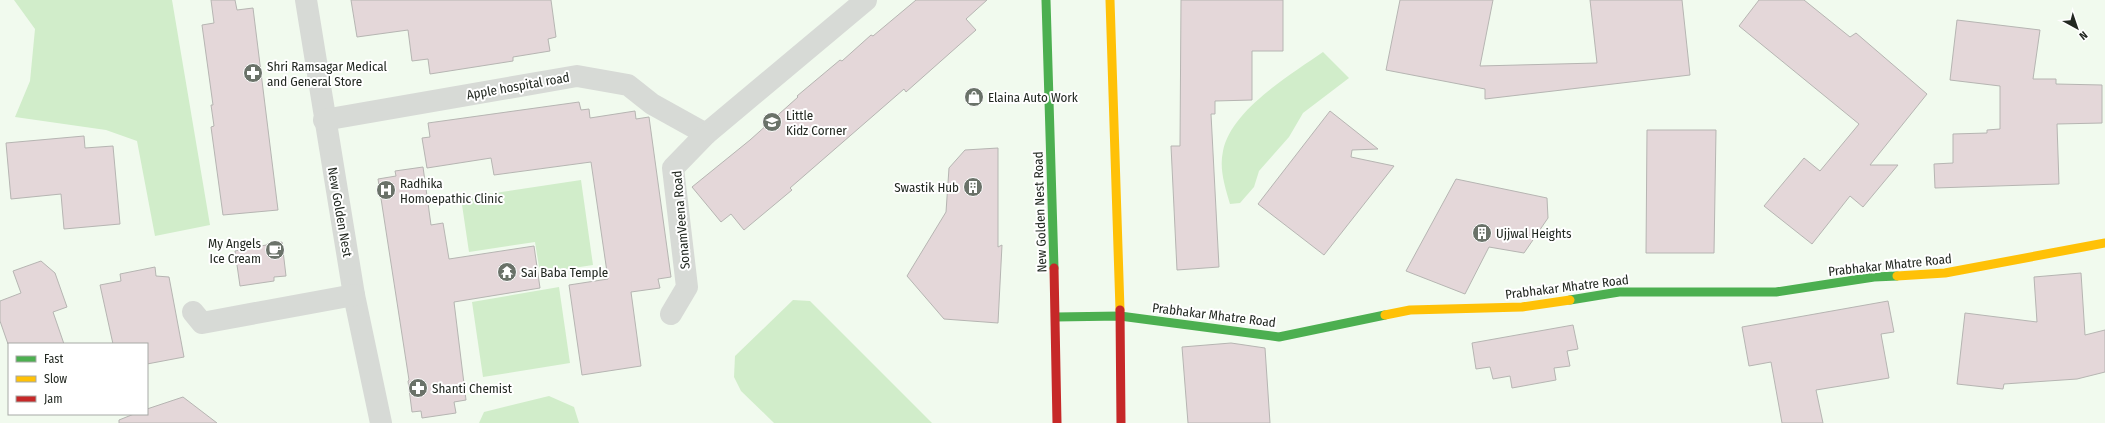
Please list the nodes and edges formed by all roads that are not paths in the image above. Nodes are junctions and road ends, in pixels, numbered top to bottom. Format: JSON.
{"nodes":[{"id":1,"x":306,"y":0,"type":"edge"},
{"id":2,"x":866,"y":0,"type":"edge"},
{"id":3,"x":1046,"y":0,"type":"edge"},
{"id":4,"x":1110,"y":0,"type":"edge"},
{"id":5,"x":324,"y":120,"type":"junction"},
{"id":6,"x":706,"y":134,"type":"junction"},
{"id":7,"x":2105,"y":243,"type":"edge"},
{"id":8,"x":354,"y":295,"type":"junction"},
{"id":9,"x":193,"y":312,"type":"dead end"},
{"id":10,"x":671,"y":314,"type":"dead end"},
{"id":11,"x":1120,"y":316,"type":"junction"},
{"id":12,"x":1056,"y":317,"type":"junction"},
{"id":13,"x":381,"y":423,"type":"edge"},
{"id":14,"x":1057,"y":423,"type":"edge"},
{"id":15,"x":1121,"y":423,"type":"edge"}],
"edges":[{"from":1,"to":5,"type":"street","name":"New Golden Nest"},
{"from":2,"to":6,"type":"street"},
{"from":3,"to":12,"type":"street","name":"New Golden Nest Road"},
{"from":4,"to":11,"type":"street"},
{"from":5,"to":6,"type":"street","name":"Apple hospital road"},
{"from":5,"to":8,"type":"street","name":"New Golden Nest"},
{"from":6,"to":10,"type":"street","name":"SonamVeena Road"},
{"from":7,"to":11,"type":"street","name":"Prabhakar Mhatre Road"},
{"from":8,"to":9,"type":"street"},
{"from":8,"to":13,"type":"street","name":"New Golden Nest"},
{"from":11,"to":12,"type":"street","name":"Prabhakar Mhatre Road"},
{"from":11,"to":15,"type":"street"},
{"from":12,"to":14,"type":"street","name":"New Golden Nest Road"}]}
